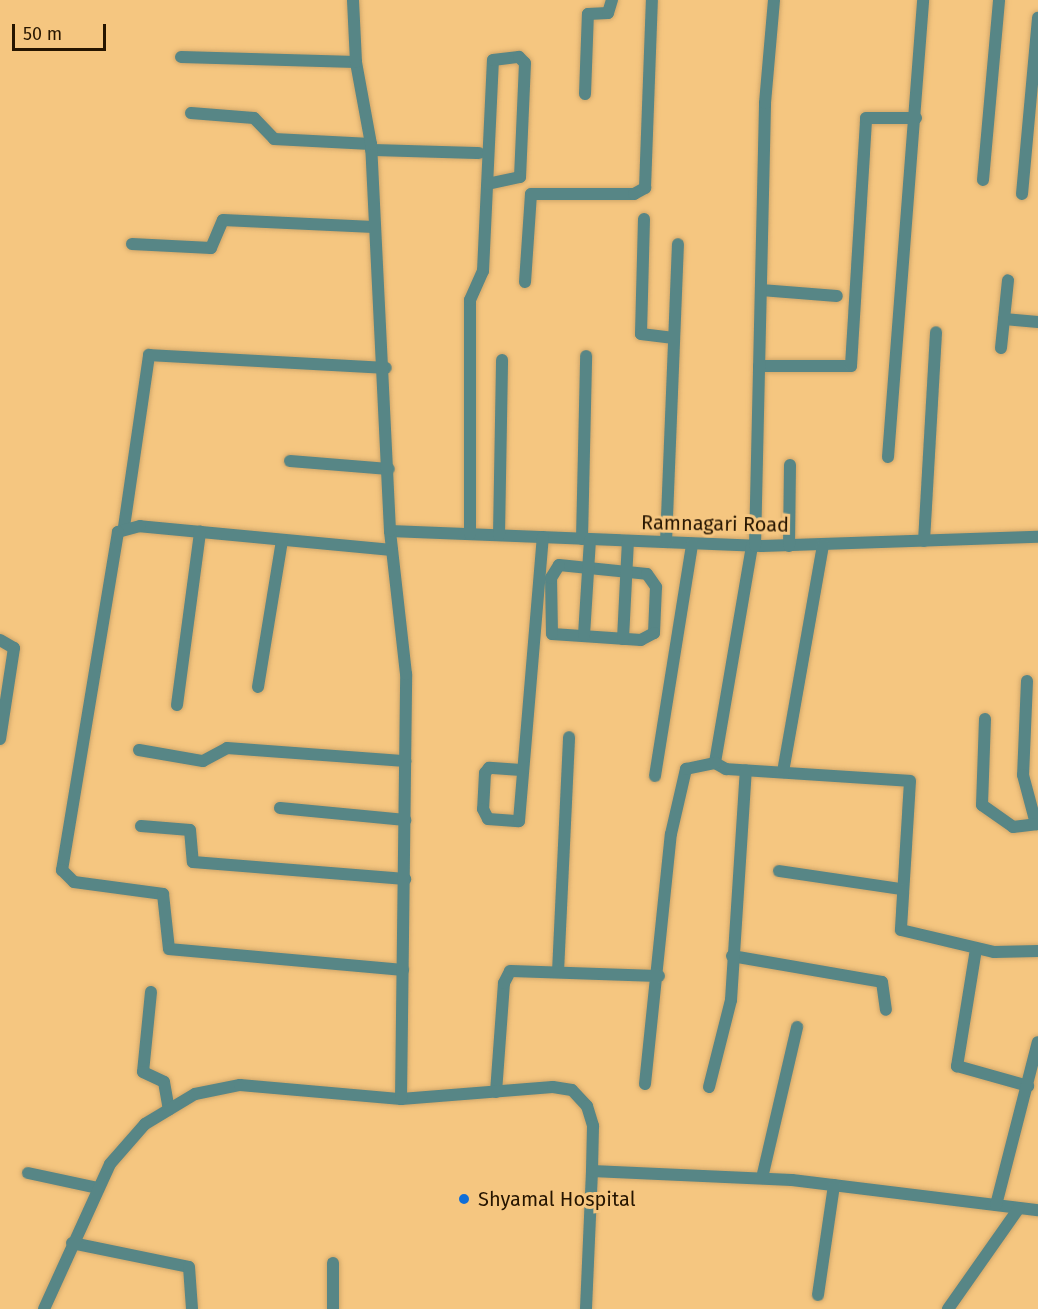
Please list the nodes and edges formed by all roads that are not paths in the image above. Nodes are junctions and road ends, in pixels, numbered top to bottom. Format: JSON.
{"nodes":[{"id":1,"x":353,"y":0,"type":"edge"},
{"id":2,"x":612,"y":0,"type":"edge"},
{"id":3,"x":652,"y":0,"type":"edge"},
{"id":4,"x":774,"y":0,"type":"edge"},
{"id":5,"x":923,"y":0,"type":"edge"},
{"id":6,"x":999,"y":0,"type":"edge"},
{"id":7,"x":1038,"y":18,"type":"edge"},
{"id":8,"x":181,"y":57,"type":"dead end"},
{"id":9,"x":356,"y":62,"type":"junction"},
{"id":10,"x":585,"y":94,"type":"dead end"},
{"id":11,"x":191,"y":113,"type":"dead end"},
{"id":12,"x":916,"y":118,"type":"junction"},
{"id":13,"x":371,"y":147,"type":"junction"},
{"id":14,"x":479,"y":153,"type":"dead end"},
{"id":15,"x":983,"y":180,"type":"dead end"},
{"id":16,"x":488,"y":184,"type":"junction"},
{"id":17,"x":1022,"y":194,"type":"dead end"},
{"id":18,"x":644,"y":219,"type":"dead end"},
{"id":19,"x":374,"y":227,"type":"junction"},
{"id":20,"x":132,"y":244,"type":"dead end"},
{"id":21,"x":678,"y":244,"type":"dead end"},
{"id":22,"x":1008,"y":280,"type":"dead end"},
{"id":23,"x":525,"y":282,"type":"dead end"},
{"id":24,"x":761,"y":290,"type":"junction"},
{"id":25,"x":837,"y":296,"type":"dead end"},
{"id":26,"x":1004,"y":319,"type":"junction"},
{"id":27,"x":1038,"y":322,"type":"edge"},
{"id":28,"x":936,"y":332,"type":"dead end"},
{"id":29,"x":674,"y":338,"type":"junction"},
{"id":30,"x":1001,"y":348,"type":"dead end"},
{"id":31,"x":586,"y":356,"type":"dead end"},
{"id":32,"x":502,"y":360,"type":"dead end"},
{"id":33,"x":759,"y":366,"type":"junction"},
{"id":34,"x":386,"y":368,"type":"junction"},
{"id":35,"x":888,"y":458,"type":"dead end"},
{"id":36,"x":290,"y":461,"type":"dead end"},
{"id":37,"x":790,"y":465,"type":"dead end"},
{"id":38,"x":389,"y":469,"type":"junction"},
{"id":39,"x":124,"y":527,"type":"junction"},
{"id":40,"x":390,"y":531,"type":"junction"},
{"id":41,"x":200,"y":532,"type":"junction"},
{"id":42,"x":470,"y":534,"type":"junction"},
{"id":43,"x":498,"y":535,"type":"junction"},
{"id":44,"x":543,"y":537,"type":"junction"},
{"id":45,"x":1038,"y":537,"type":"edge"},
{"id":46,"x":586,"y":539,"type":"junction"},
{"id":47,"x":282,"y":540,"type":"junction"},
{"id":48,"x":628,"y":541,"type":"junction"},
{"id":49,"x":924,"y":541,"type":"junction"},
{"id":50,"x":666,"y":542,"type":"junction"},
{"id":51,"x":692,"y":544,"type":"junction"},
{"id":52,"x":823,"y":544,"type":"junction"},
{"id":53,"x":753,"y":546,"type":"junction"},
{"id":54,"x":789,"y":546,"type":"junction"},
{"id":55,"x":392,"y":550,"type":"junction"},
{"id":56,"x":589,"y":566,"type":"junction"},
{"id":57,"x":627,"y":569,"type":"junction"},
{"id":58,"x":584,"y":635,"type":"junction"},
{"id":59,"x":623,"y":639,"type":"junction"},
{"id":60,"x":0,"y":640,"type":"edge"},
{"id":61,"x":1027,"y":681,"type":"dead end"},
{"id":62,"x":258,"y":687,"type":"dead end"},
{"id":63,"x":177,"y":705,"type":"dead end"},
{"id":64,"x":985,"y":719,"type":"dead end"},
{"id":65,"x":569,"y":737,"type":"dead end"},
{"id":66,"x":0,"y":739,"type":"edge"},
{"id":67,"x":139,"y":750,"type":"dead end"},
{"id":68,"x":406,"y":761,"type":"junction"},
{"id":69,"x":715,"y":763,"type":"junction"},
{"id":70,"x":521,"y":770,"type":"junction"},
{"id":71,"x":746,"y":770,"type":"junction"},
{"id":72,"x":783,"y":772,"type":"junction"},
{"id":73,"x":655,"y":776,"type":"dead end"},
{"id":74,"x":280,"y":808,"type":"dead end"},
{"id":75,"x":405,"y":819,"type":"junction"},
{"id":76,"x":1037,"y":824,"type":"edge"},
{"id":77,"x":141,"y":826,"type":"dead end"},
{"id":78,"x":779,"y":871,"type":"dead end"},
{"id":79,"x":405,"y":879,"type":"junction"},
{"id":80,"x":901,"y":889,"type":"junction"},
{"id":81,"x":976,"y":949,"type":"junction"},
{"id":82,"x":1038,"y":951,"type":"edge"},
{"id":83,"x":732,"y":956,"type":"junction"},
{"id":84,"x":403,"y":970,"type":"junction"},
{"id":85,"x":558,"y":972,"type":"junction"},
{"id":86,"x":659,"y":976,"type":"junction"},
{"id":87,"x":152,"y":993,"type":"dead end"},
{"id":88,"x":886,"y":1010,"type":"dead end"},
{"id":89,"x":797,"y":1027,"type":"dead end"},
{"id":90,"x":1038,"y":1042,"type":"edge"},
{"id":91,"x":645,"y":1084,"type":"dead end"},
{"id":92,"x":1028,"y":1086,"type":"junction"},
{"id":93,"x":709,"y":1087,"type":"dead end"},
{"id":94,"x":496,"y":1092,"type":"junction"},
{"id":95,"x":401,"y":1099,"type":"junction"},
{"id":96,"x":169,"y":1110,"type":"junction"},
{"id":97,"x":592,"y":1171,"type":"junction"},
{"id":98,"x":28,"y":1173,"type":"dead end"},
{"id":99,"x":762,"y":1178,"type":"junction"},
{"id":100,"x":834,"y":1185,"type":"junction"},
{"id":101,"x":98,"y":1188,"type":"junction"},
{"id":102,"x":996,"y":1205,"type":"junction"},
{"id":103,"x":1019,"y":1208,"type":"junction"},
{"id":104,"x":1038,"y":1210,"type":"edge"},
{"id":105,"x":72,"y":1243,"type":"junction"},
{"id":106,"x":333,"y":1263,"type":"dead end"},
{"id":107,"x":818,"y":1295,"type":"dead end"},
{"id":108,"x":44,"y":1309,"type":"edge"},
{"id":109,"x":192,"y":1309,"type":"edge"},
{"id":110,"x":333,"y":1309,"type":"edge"},
{"id":111,"x":586,"y":1309,"type":"edge"},
{"id":112,"x":948,"y":1309,"type":"edge"}],
"edges":[{"from":1,"to":9,"type":"street"},
{"from":2,"to":10,"type":"street"},
{"from":3,"to":23,"type":"street"},
{"from":4,"to":24,"type":"street"},
{"from":5,"to":12,"type":"street"},
{"from":6,"to":15,"type":"street"},
{"from":7,"to":17,"type":"street"},
{"from":8,"to":9,"type":"street"},
{"from":9,"to":13,"type":"street"},
{"from":11,"to":13,"type":"street"},
{"from":12,"to":33,"type":"street"},
{"from":12,"to":35,"type":"street"},
{"from":13,"to":14,"type":"street"},
{"from":13,"to":19,"type":"street"},
{"from":16,"to":16,"type":"street"},
{"from":16,"to":42,"type":"street"},
{"from":18,"to":29,"type":"street"},
{"from":19,"to":20,"type":"street"},
{"from":19,"to":34,"type":"street"},
{"from":21,"to":29,"type":"street"},
{"from":22,"to":26,"type":"street"},
{"from":24,"to":25,"type":"street"},
{"from":24,"to":33,"type":"street"},
{"from":26,"to":27,"type":"street"},
{"from":26,"to":30,"type":"street"},
{"from":28,"to":49,"type":"street"},
{"from":29,"to":50,"type":"street"},
{"from":31,"to":46,"type":"street"},
{"from":32,"to":43,"type":"street"},
{"from":33,"to":53,"type":"street"},
{"from":34,"to":38,"type":"street"},
{"from":34,"to":39,"type":"street"},
{"from":36,"to":38,"type":"street"},
{"from":37,"to":54,"type":"street"},
{"from":38,"to":40,"type":"street"},
{"from":39,"to":41,"type":"street"},
{"from":39,"to":84,"type":"street"},
{"from":40,"to":42,"type":"street","name":"Ramnagari Road"},
{"from":40,"to":55,"type":"street"},
{"from":41,"to":47,"type":"street"},
{"from":41,"to":63,"type":"street"},
{"from":42,"to":43,"type":"street","name":"Ramnagari Road"},
{"from":43,"to":44,"type":"street","name":"Ramnagari Road"},
{"from":44,"to":46,"type":"street","name":"Ramnagari Road"},
{"from":44,"to":70,"type":"street"},
{"from":45,"to":49,"type":"street","name":"Ramnagari Road"},
{"from":46,"to":48,"type":"street","name":"Ramnagari Road"},
{"from":46,"to":56,"type":"street"},
{"from":47,"to":55,"type":"street"},
{"from":47,"to":62,"type":"street"},
{"from":48,"to":50,"type":"street","name":"Ramnagari Road"},
{"from":48,"to":57,"type":"street"},
{"from":49,"to":52,"type":"street","name":"Ramnagari Road"},
{"from":50,"to":51,"type":"street","name":"Ramnagari Road"},
{"from":51,"to":53,"type":"street","name":"Ramnagari Road"},
{"from":51,"to":73,"type":"street"},
{"from":52,"to":54,"type":"street","name":"Ramnagari Road"},
{"from":52,"to":72,"type":"street"},
{"from":53,"to":54,"type":"street","name":"Ramnagari Road"},
{"from":53,"to":69,"type":"street"},
{"from":55,"to":68,"type":"street"},
{"from":56,"to":57,"type":"street"},
{"from":56,"to":58,"type":"street"},
{"from":56,"to":58,"type":"street"},
{"from":57,"to":59,"type":"street"},
{"from":57,"to":59,"type":"street"},
{"from":58,"to":59,"type":"street"},
{"from":60,"to":66,"type":"street"},
{"from":61,"to":76,"type":"street"},
{"from":64,"to":76,"type":"street"},
{"from":65,"to":85,"type":"street"},
{"from":67,"to":68,"type":"street"},
{"from":68,"to":75,"type":"street"},
{"from":69,"to":71,"type":"street"},
{"from":69,"to":86,"type":"street"},
{"from":70,"to":70,"type":"street"},
{"from":71,"to":72,"type":"street"},
{"from":71,"to":83,"type":"street"},
{"from":72,"to":80,"type":"street"},
{"from":74,"to":75,"type":"street"},
{"from":75,"to":79,"type":"street"},
{"from":77,"to":79,"type":"street"},
{"from":78,"to":80,"type":"street"},
{"from":79,"to":84,"type":"street"},
{"from":80,"to":81,"type":"street"},
{"from":81,"to":82,"type":"street"},
{"from":81,"to":92,"type":"street"},
{"from":83,"to":88,"type":"street"},
{"from":83,"to":93,"type":"street"},
{"from":84,"to":95,"type":"street"},
{"from":85,"to":86,"type":"street"},
{"from":85,"to":94,"type":"street"},
{"from":86,"to":91,"type":"street"},
{"from":87,"to":96,"type":"street"},
{"from":89,"to":99,"type":"street"},
{"from":90,"to":92,"type":"street"},
{"from":92,"to":102,"type":"street"},
{"from":94,"to":95,"type":"street"},
{"from":94,"to":97,"type":"street"},
{"from":95,"to":96,"type":"street"},
{"from":96,"to":101,"type":"street"},
{"from":97,"to":99,"type":"street"},
{"from":97,"to":111,"type":"street"},
{"from":98,"to":101,"type":"street"},
{"from":99,"to":100,"type":"street"},
{"from":100,"to":102,"type":"street"},
{"from":100,"to":107,"type":"street"},
{"from":101,"to":105,"type":"street"},
{"from":102,"to":103,"type":"street"},
{"from":103,"to":104,"type":"street"},
{"from":103,"to":112,"type":"street"},
{"from":105,"to":108,"type":"street"},
{"from":105,"to":109,"type":"street"},
{"from":106,"to":110,"type":"street"}]}
